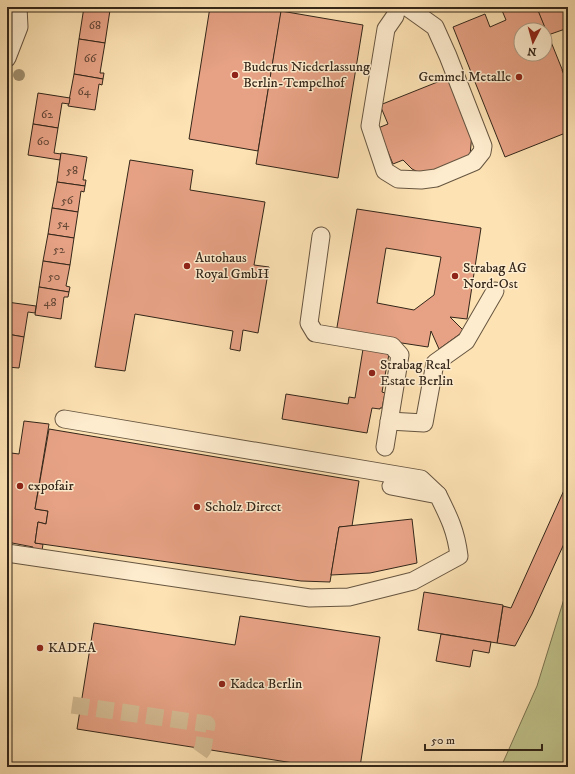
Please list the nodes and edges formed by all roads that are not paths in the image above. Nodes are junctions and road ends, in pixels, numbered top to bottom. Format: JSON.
{"nodes":[{"id":1,"x":10,"y":7,"type":"edge"},
{"id":2,"x":18,"y":7,"type":"edge"},
{"id":3,"x":397,"y":7,"type":"edge"},
{"id":4,"x":406,"y":7,"type":"edge"},
{"id":5,"x":7,"y":16,"type":"edge"},
{"id":6,"x":7,"y":58,"type":"edge"},
{"id":7,"x":321,"y":236,"type":"dead end"},
{"id":8,"x":495,"y":291,"type":"dead end"},
{"id":9,"x":64,"y":419,"type":"dead end"},
{"id":10,"x":389,"y":421,"type":"junction"},
{"id":11,"x":385,"y":448,"type":"dead end"},
{"id":12,"x":391,"y":486,"type":"dead end"},
{"id":13,"x":438,"y":495,"type":"junction"},
{"id":14,"x":7,"y":553,"type":"edge"}],
"edges":[{"from":1,"to":5,"type":"street"},
{"from":2,"to":6,"type":"street"},
{"from":3,"to":4,"type":"street"},
{"from":7,"to":10,"type":"street"},
{"from":8,"to":10,"type":"street"},
{"from":9,"to":13,"type":"street"},
{"from":10,"to":11,"type":"street"},
{"from":12,"to":13,"type":"street"},
{"from":13,"to":14,"type":"street"}]}
